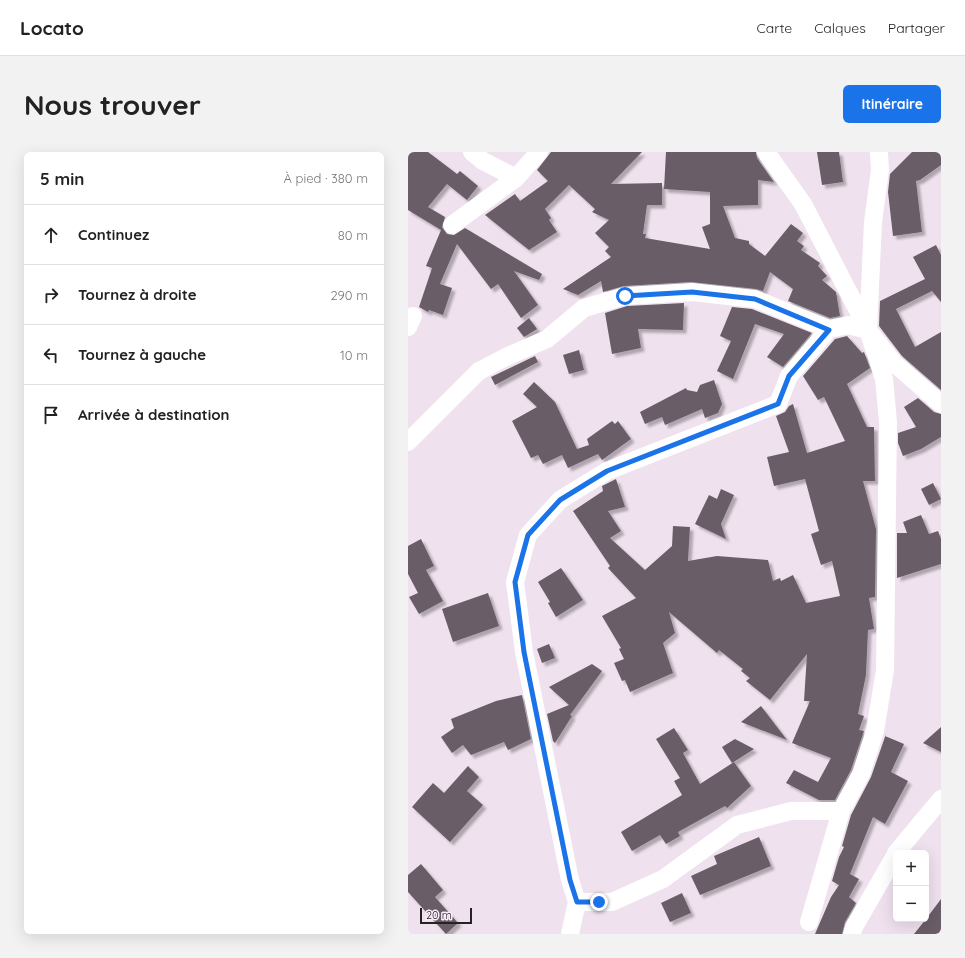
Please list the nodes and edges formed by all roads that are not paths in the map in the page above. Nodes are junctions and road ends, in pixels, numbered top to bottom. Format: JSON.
{"nodes":[{"id":1,"x":472,"y":152,"type":"edge"},
{"id":2,"x":539,"y":152,"type":"edge"},
{"id":3,"x":766,"y":152,"type":"edge"},
{"id":4,"x":879,"y":152,"type":"edge"},
{"id":5,"x":516,"y":178,"type":"junction"},
{"id":6,"x":452,"y":225,"type":"dead end"},
{"id":7,"x":829,"y":330,"type":"junction"},
{"id":8,"x":868,"y":330,"type":"junction"},
{"id":9,"x":941,"y":404,"type":"edge"},
{"id":10,"x":408,"y":442,"type":"edge"},
{"id":11,"x":941,"y":799,"type":"edge"},
{"id":12,"x":841,"y":811,"type":"junction"},
{"id":13,"x":898,"y":850,"type":"edge"},
{"id":14,"x":893,"y":858,"type":"edge"},
{"id":15,"x":577,"y":902,"type":"junction"},
{"id":16,"x":809,"y":922,"type":"dead end"},
{"id":17,"x":570,"y":934,"type":"edge"},
{"id":18,"x":852,"y":934,"type":"edge"}],
"edges":[{"from":1,"to":5,"type":"street"},
{"from":2,"to":5,"type":"street"},
{"from":3,"to":8,"type":"street"},
{"from":4,"to":8,"type":"street"},
{"from":5,"to":6,"type":"street"},
{"from":7,"to":8,"type":"street"},
{"from":7,"to":10,"type":"street"},
{"from":7,"to":15,"type":"street"},
{"from":8,"to":9,"type":"street"},
{"from":8,"to":12,"type":"street"},
{"from":11,"to":13,"type":"street"},
{"from":12,"to":15,"type":"street"},
{"from":12,"to":16,"type":"street"},
{"from":14,"to":18,"type":"street"},
{"from":15,"to":17,"type":"street"}]}
